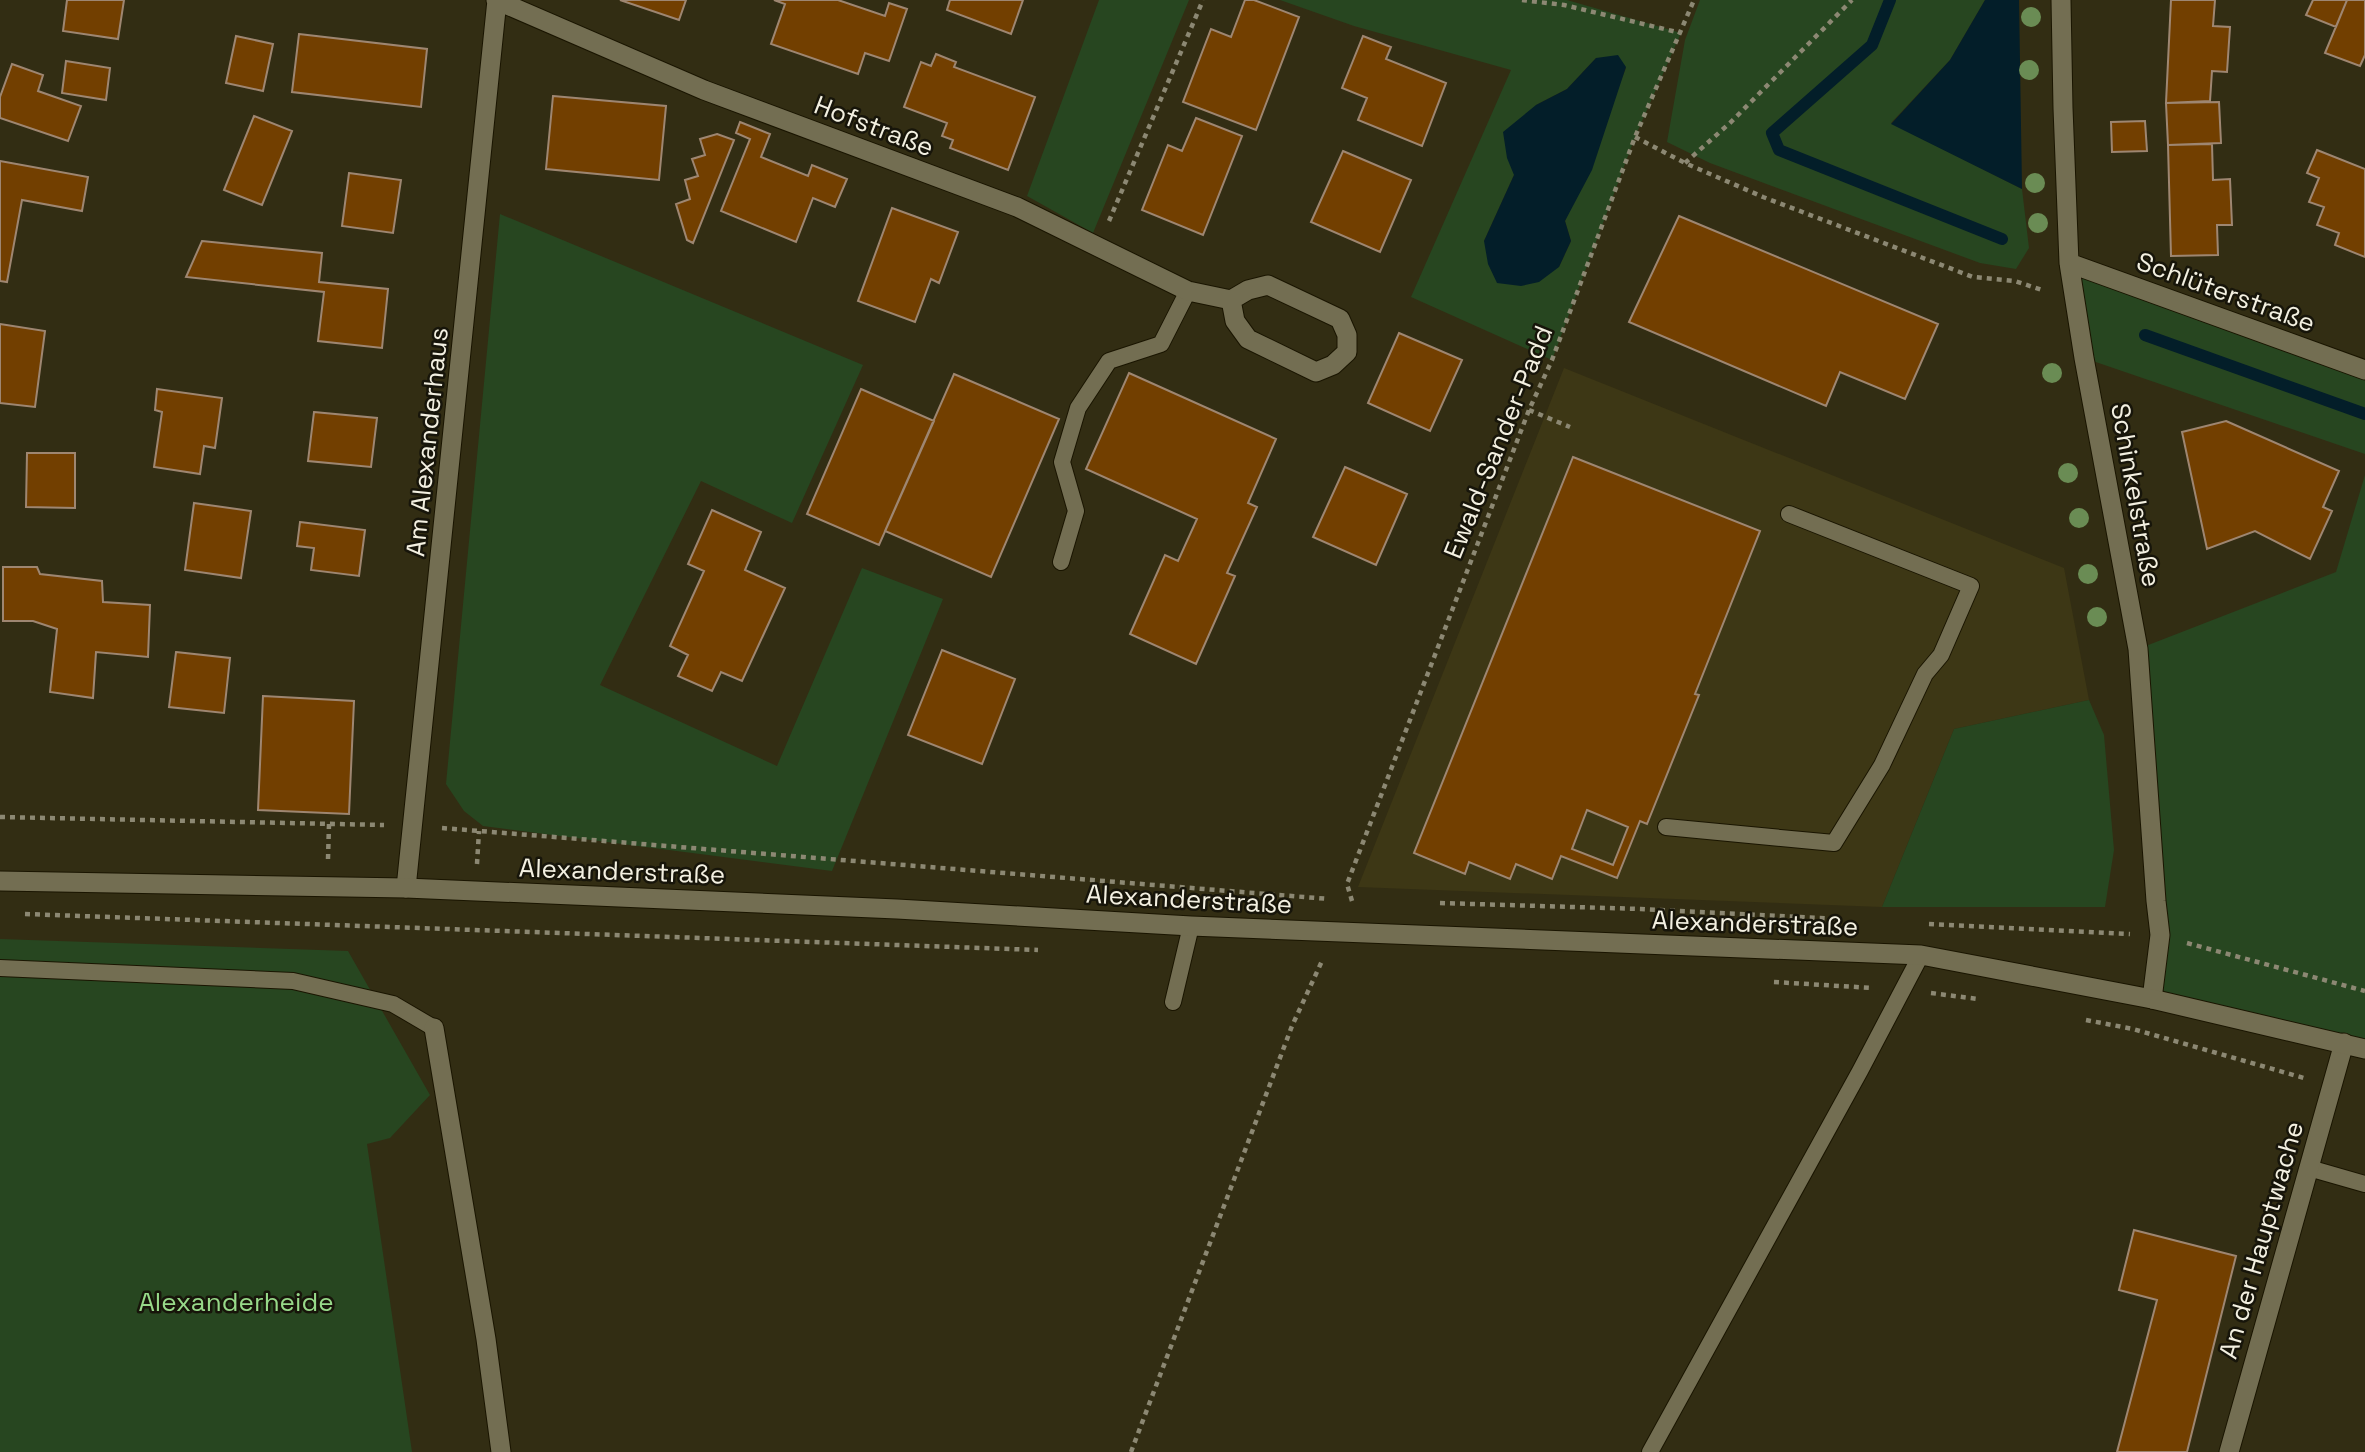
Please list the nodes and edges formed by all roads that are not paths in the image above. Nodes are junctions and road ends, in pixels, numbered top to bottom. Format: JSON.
{"nodes":[{"id":1,"x":497,"y":0,"type":"edge"},
{"id":2,"x":2061,"y":0,"type":"edge"},
{"id":3,"x":2069,"y":263,"type":"junction"},
{"id":4,"x":1188,"y":291,"type":"junction"},
{"id":5,"x":1231,"y":300,"type":"junction"},
{"id":6,"x":2365,"y":370,"type":"edge"},
{"id":7,"x":1790,"y":514,"type":"dead end"},
{"id":8,"x":1061,"y":562,"type":"dead end"},
{"id":9,"x":1666,"y":827,"type":"dead end"},
{"id":10,"x":0,"y":881,"type":"edge"},
{"id":11,"x":406,"y":888,"type":"junction"},
{"id":12,"x":1191,"y":926,"type":"junction"},
{"id":13,"x":1920,"y":955,"type":"junction"},
{"id":14,"x":0,"y":968,"type":"edge"},
{"id":15,"x":2152,"y":999,"type":"junction"},
{"id":16,"x":1173,"y":1002,"type":"dead end"},
{"id":17,"x":434,"y":1028,"type":"joint"},
{"id":18,"x":2344,"y":1043,"type":"junction"},
{"id":19,"x":2365,"y":1049,"type":"edge"},
{"id":20,"x":2309,"y":1168,"type":"junction"},
{"id":21,"x":2365,"y":1184,"type":"edge"},
{"id":22,"x":501,"y":1452,"type":"edge"},
{"id":23,"x":1650,"y":1452,"type":"edge"},
{"id":24,"x":2230,"y":1452,"type":"edge"}],
"edges":[{"from":1,"to":4,"type":"street","name":"Hofstraße"},
{"from":1,"to":11,"type":"street","name":"Am Alexanderhaus"},
{"from":2,"to":3,"type":"street","name":"Schinkelstraße"},
{"from":3,"to":6,"type":"street","name":"Schlüterstraße"},
{"from":3,"to":15,"type":"street","name":"Schinkelstraße"},
{"from":4,"to":5,"type":"street","name":"Hofstraße"},
{"from":4,"to":8,"type":"lane"},
{"from":5,"to":5,"type":"street"},
{"from":7,"to":9,"type":"lane"},
{"from":10,"to":11,"type":"street","name":"Alexanderstraße"},
{"from":11,"to":12,"type":"street","name":"Alexanderstraße"},
{"from":12,"to":13,"type":"street","name":"Alexanderstraße"},
{"from":12,"to":16,"type":"lane"},
{"from":13,"to":15,"type":"street","name":"Alexanderstraße"},
{"from":13,"to":23,"type":"lane"},
{"from":14,"to":17,"type":"lane"},
{"from":15,"to":18,"type":"street","name":"Alexanderstraße"},
{"from":17,"to":22,"type":"street"},
{"from":18,"to":19,"type":"street","name":"Alexanderstraße"},
{"from":18,"to":20,"type":"street","name":"An der Hauptwache"},
{"from":20,"to":21,"type":"lane"},
{"from":20,"to":24,"type":"street","name":"An der Hauptwache"}]}
